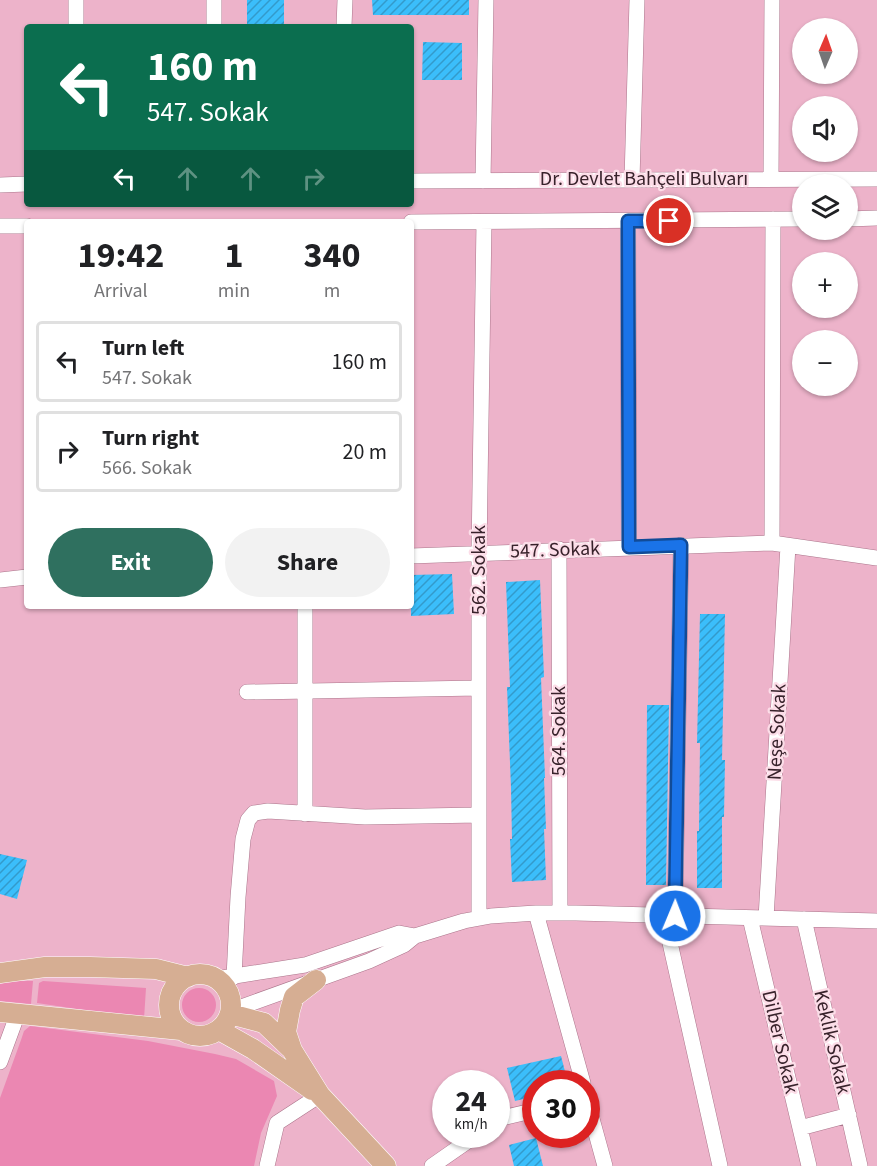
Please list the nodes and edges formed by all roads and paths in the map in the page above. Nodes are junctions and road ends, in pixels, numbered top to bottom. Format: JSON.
{"nodes":[{"id":1,"x":76,"y":0,"type":"edge"},
{"id":2,"x":214,"y":0,"type":"edge"},
{"id":3,"x":345,"y":0,"type":"edge"},
{"id":4,"x":486,"y":0,"type":"edge"},
{"id":5,"x":637,"y":0,"type":"edge"},
{"id":6,"x":772,"y":0,"type":"edge"},
{"id":7,"x":76,"y":24,"type":"edge"},
{"id":8,"x":214,"y":24,"type":"edge"},
{"id":9,"x":344,"y":24,"type":"edge"},
{"id":10,"x":771,"y":178,"type":"junction"},
{"id":11,"x":877,"y":179,"type":"edge"},
{"id":12,"x":632,"y":180,"type":"junction"},
{"id":13,"x":414,"y":181,"type":"edge"},
{"id":14,"x":483,"y":181,"type":"junction"},
{"id":15,"x":24,"y":184,"type":"edge"},
{"id":16,"x":0,"y":185,"type":"edge"},
{"id":17,"x":877,"y":218,"type":"edge"},
{"id":18,"x":773,"y":219,"type":"junction"},
{"id":19,"x":792,"y":219,"type":"edge"},
{"id":20,"x":858,"y":219,"type":"edge"},
{"id":21,"x":628,"y":221,"type":"junction"},
{"id":22,"x":414,"y":222,"type":"edge"},
{"id":23,"x":484,"y":222,"type":"junction"},
{"id":24,"x":0,"y":226,"type":"edge"},
{"id":25,"x":24,"y":226,"type":"edge"},
{"id":26,"x":772,"y":543,"type":"junction"},
{"id":27,"x":681,"y":545,"type":"junction"},
{"id":28,"x":788,"y":546,"type":"junction"},
{"id":29,"x":629,"y":547,"type":"junction"},
{"id":30,"x":559,"y":549,"type":"junction"},
{"id":31,"x":478,"y":553,"type":"junction"},
{"id":32,"x":414,"y":556,"type":"edge"},
{"id":33,"x":877,"y":558,"type":"edge"},
{"id":34,"x":24,"y":577,"type":"edge"},
{"id":35,"x":0,"y":580,"type":"edge"},
{"id":36,"x":305,"y":609,"type":"edge"},
{"id":37,"x":479,"y":688,"type":"junction"},
{"id":38,"x":306,"y":690,"type":"junction"},
{"id":39,"x":247,"y":692,"type":"dead end"},
{"id":40,"x":305,"y":814,"type":"junction"},
{"id":41,"x":479,"y":815,"type":"junction"},
{"id":42,"x":536,"y":913,"type":"junction"},
{"id":43,"x":560,"y":914,"type":"junction"},
{"id":44,"x":670,"y":916,"type":"junction"},
{"id":45,"x":479,"y":918,"type":"junction"},
{"id":46,"x":758,"y":918,"type":"junction"},
{"id":47,"x":804,"y":919,"type":"junction"},
{"id":48,"x":877,"y":921,"type":"edge"},
{"id":49,"x":416,"y":936,"type":"junction"},
{"id":50,"x":6,"y":969,"type":"edge"},
{"id":51,"x":188,"y":977,"type":"junction"},
{"id":52,"x":225,"y":978,"type":"junction"},
{"id":53,"x":316,"y":980,"type":"junction"},
{"id":54,"x":9,"y":1012,"type":"edge"},
{"id":55,"x":226,"y":1018,"type":"junction"},
{"id":56,"x":181,"y":1030,"type":"junction"},
{"id":57,"x":292,"y":1050,"type":"junction"},
{"id":58,"x":0,"y":1062,"type":"edge"},
{"id":59,"x":579,"y":1070,"type":"edge"},
{"id":60,"x":320,"y":1095,"type":"junction"},
{"id":61,"x":849,"y":1115,"type":"junction"},
{"id":62,"x":800,"y":1128,"type":"junction"},
{"id":63,"x":458,"y":1148,"type":"edge"},
{"id":64,"x":600,"y":1148,"type":"edge"},
{"id":65,"x":267,"y":1166,"type":"edge"},
{"id":66,"x":386,"y":1166,"type":"edge"},
{"id":67,"x":432,"y":1166,"type":"edge"},
{"id":68,"x":605,"y":1166,"type":"edge"},
{"id":69,"x":720,"y":1166,"type":"edge"},
{"id":70,"x":809,"y":1166,"type":"edge"},
{"id":71,"x":860,"y":1166,"type":"edge"}],
"edges":[{"from":1,"to":7,"type":"street"},
{"from":2,"to":8,"type":"street"},
{"from":3,"to":9,"type":"street"},
{"from":4,"to":14,"type":"street"},
{"from":5,"to":12,"type":"street"},
{"from":6,"to":10,"type":"street"},
{"from":10,"to":11,"type":"street","name":"Dr. Devlet Bahçeli Bulvarı"},
{"from":10,"to":12,"type":"street","name":"Dr. Devlet Bahçeli Bulvarı"},
{"from":12,"to":14,"type":"street","name":"Dr. Devlet Bahçeli Bulvarı"},
{"from":13,"to":14,"type":"street","name":"Dr. Devlet Bahçeli Bulvarı"},
{"from":15,"to":16,"type":"street"},
{"from":17,"to":20,"type":"street"},
{"from":18,"to":19,"type":"street","name":"Dr. Devlet Bahçeli Bulvarı"},
{"from":18,"to":21,"type":"street","name":"Dr. Devlet Bahçeli Bulvarı"},
{"from":18,"to":26,"type":"street"},
{"from":21,"to":23,"type":"street","name":"Dr. Devlet Bahçeli Bulvarı"},
{"from":21,"to":29,"type":"street"},
{"from":22,"to":23,"type":"street","name":"Dr. Devlet Bahçeli Bulvarı"},
{"from":23,"to":31,"type":"street","name":"562. Sokak"},
{"from":24,"to":25,"type":"street"},
{"from":26,"to":27,"type":"street","name":"547. Sokak"},
{"from":26,"to":28,"type":"street","name":"547. Sokak"},
{"from":27,"to":29,"type":"street","name":"547. Sokak"},
{"from":27,"to":44,"type":"street"},
{"from":28,"to":33,"type":"street","name":"547. Sokak"},
{"from":28,"to":46,"type":"street","name":"Neşe Sokak"},
{"from":29,"to":30,"type":"street","name":"547. Sokak"},
{"from":30,"to":31,"type":"street","name":"547. Sokak"},
{"from":30,"to":43,"type":"street","name":"564. Sokak"},
{"from":31,"to":32,"type":"street","name":"547. Sokak"},
{"from":31,"to":37,"type":"street","name":"562. Sokak"},
{"from":34,"to":35,"type":"street"},
{"from":36,"to":38,"type":"street"},
{"from":37,"to":38,"type":"street"},
{"from":37,"to":41,"type":"street","name":"562. Sokak"},
{"from":38,"to":39,"type":"street"},
{"from":38,"to":40,"type":"street"},
{"from":40,"to":41,"type":"street"},
{"from":40,"to":52,"type":"street"},
{"from":41,"to":45,"type":"street","name":"562. Sokak"},
{"from":42,"to":43,"type":"street"},
{"from":42,"to":45,"type":"street"},
{"from":42,"to":59,"type":"street"},
{"from":43,"to":44,"type":"street"},
{"from":44,"to":46,"type":"street"},
{"from":44,"to":69,"type":"street"},
{"from":45,"to":49,"type":"street"},
{"from":46,"to":47,"type":"street"},
{"from":46,"to":62,"type":"street","name":"Dilber Sokak"},
{"from":47,"to":48,"type":"street"},
{"from":47,"to":61,"type":"street","name":"Keklik Sokak"},
{"from":49,"to":52,"type":"street"},
{"from":49,"to":53,"type":"street"},
{"from":50,"to":51,"type":"main road"},
{"from":51,"to":52,"type":"main road"},
{"from":51,"to":56,"type":"main road"},
{"from":52,"to":55,"type":"main road"},
{"from":53,"to":55,"type":"street"},
{"from":53,"to":57,"type":"main road"},
{"from":54,"to":56,"type":"main road"},
{"from":54,"to":58,"type":"street"},
{"from":55,"to":56,"type":"main road"},
{"from":55,"to":57,"type":"main road"},
{"from":55,"to":60,"type":"main road"},
{"from":57,"to":60,"type":"main road"},
{"from":60,"to":65,"type":"street"},
{"from":60,"to":66,"type":"main road"},
{"from":61,"to":62,"type":"street"},
{"from":61,"to":71,"type":"street","name":"Keklik Sokak"},
{"from":62,"to":70,"type":"street","name":"Dilber Sokak"},
{"from":63,"to":67,"type":"street"},
{"from":64,"to":68,"type":"street"}]}
